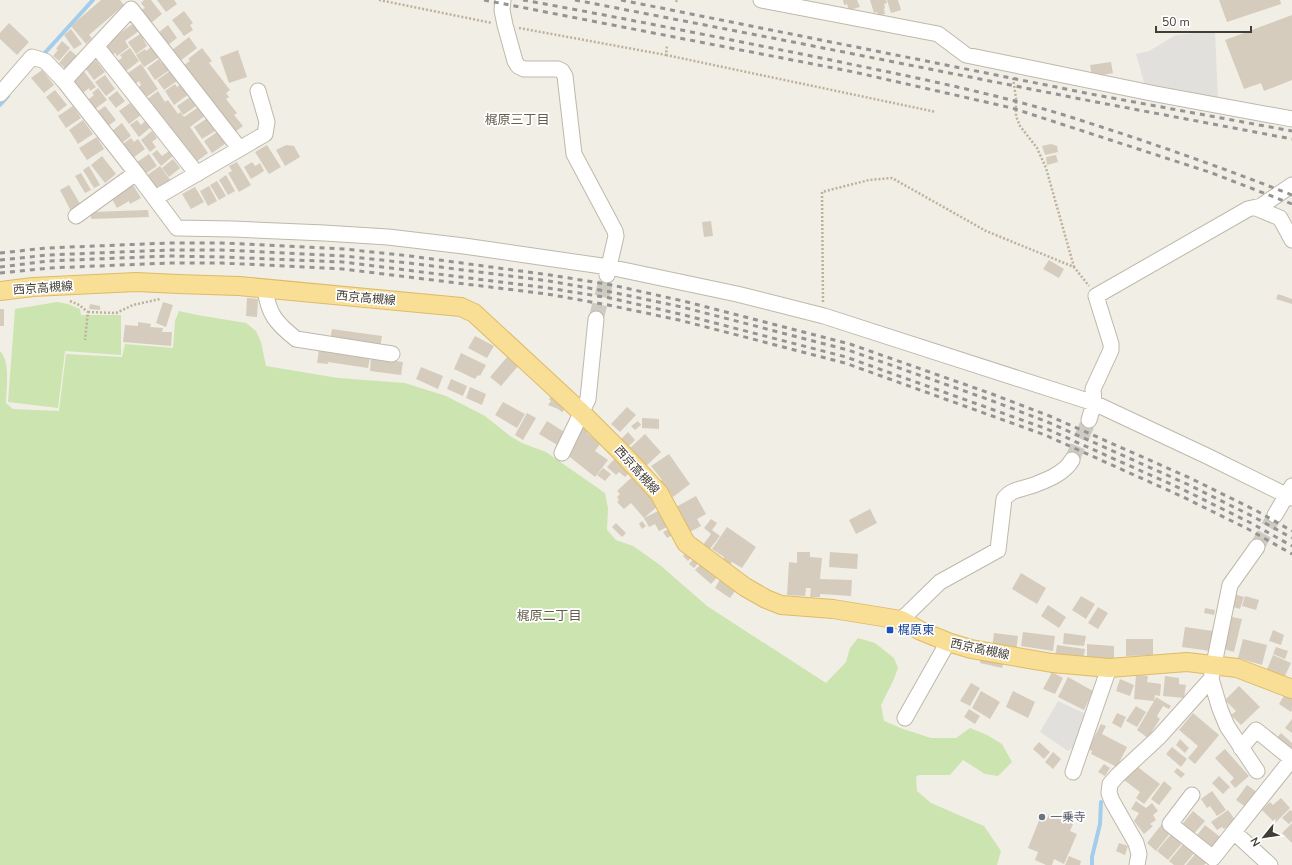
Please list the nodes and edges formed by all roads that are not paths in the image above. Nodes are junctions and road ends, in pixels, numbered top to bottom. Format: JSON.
{"nodes":[{"id":1,"x":503,"y":0,"type":"edge"},
{"id":2,"x":761,"y":0,"type":"edge"},
{"id":3,"x":131,"y":5,"type":"edge"},
{"id":4,"x":97,"y":47,"type":"junction"},
{"id":5,"x":64,"y":81,"type":"junction"},
{"id":6,"x":258,"y":90,"type":"dead end"},
{"id":7,"x":0,"y":94,"type":"edge"},
{"id":8,"x":1292,"y":120,"type":"edge"},
{"id":9,"x":239,"y":148,"type":"junction"},
{"id":10,"x":136,"y":173,"type":"junction"},
{"id":11,"x":197,"y":174,"type":"junction"},
{"id":12,"x":1292,"y":185,"type":"edge"},
{"id":13,"x":155,"y":198,"type":"junction"},
{"id":14,"x":1256,"y":208,"type":"junction"},
{"id":15,"x":76,"y":216,"type":"dead end"},
{"id":16,"x":1292,"y":240,"type":"edge"},
{"id":17,"x":608,"y":272,"type":"junction"},
{"id":18,"x":265,"y":288,"type":"junction"},
{"id":19,"x":0,"y":291,"type":"edge"},
{"id":20,"x":596,"y":319,"type":"tunnel mouth"},
{"id":21,"x":392,"y":354,"type":"dead end"},
{"id":22,"x":1094,"y":403,"type":"junction"},
{"id":23,"x":581,"y":412,"type":"junction"},
{"id":24,"x":1089,"y":420,"type":"tunnel mouth"},
{"id":25,"x":562,"y":453,"type":"dead end"},
{"id":26,"x":1072,"y":460,"type":"tunnel mouth"},
{"id":27,"x":1290,"y":493,"type":"edge"},
{"id":28,"x":1275,"y":515,"type":"tunnel mouth"},
{"id":29,"x":1257,"y":547,"type":"tunnel mouth"},
{"id":30,"x":901,"y":620,"type":"junction"},
{"id":31,"x":948,"y":642,"type":"junction"},
{"id":32,"x":1109,"y":668,"type":"junction"},
{"id":33,"x":1213,"y":672,"type":"junction"},
{"id":34,"x":1292,"y":689,"type":"edge"},
{"id":35,"x":905,"y":718,"type":"dead end"},
{"id":36,"x":1241,"y":748,"type":"junction"},
{"id":37,"x":1292,"y":759,"type":"edge"},
{"id":38,"x":1257,"y":770,"type":"dead end"},
{"id":39,"x":1073,"y":772,"type":"dead end"},
{"id":40,"x":1192,"y":796,"type":"dead end"},
{"id":41,"x":1234,"y":832,"type":"junction"},
{"id":42,"x":1142,"y":864,"type":"edge"},
{"id":43,"x":1270,"y":865,"type":"edge"}],
"edges":[{"from":1,"to":17,"type":"street"},
{"from":2,"to":8,"type":"street"},
{"from":3,"to":4,"type":"street"},
{"from":3,"to":9,"type":"street"},
{"from":4,"to":5,"type":"street"},
{"from":4,"to":11,"type":"street"},
{"from":5,"to":7,"type":"street"},
{"from":5,"to":10,"type":"street"},
{"from":6,"to":9,"type":"street"},
{"from":9,"to":11,"type":"street"},
{"from":10,"to":13,"type":"street"},
{"from":10,"to":15,"type":"street"},
{"from":11,"to":13,"type":"street"},
{"from":12,"to":14,"type":"street"},
{"from":13,"to":17,"type":"street"},
{"from":14,"to":16,"type":"street"},
{"from":14,"to":22,"type":"street"},
{"from":17,"to":22,"type":"street"},
{"from":18,"to":19,"type":"main road","name":"西京高槻線"},
{"from":18,"to":21,"type":"street"},
{"from":18,"to":23,"type":"main road","name":"西京高槻線"},
{"from":20,"to":23,"type":"street"},
{"from":22,"to":24,"type":"street"},
{"from":22,"to":27,"type":"street"},
{"from":23,"to":25,"type":"street"},
{"from":23,"to":30,"type":"main road","name":"西京高槻線"},
{"from":26,"to":30,"type":"street"},
{"from":27,"to":28,"type":"street"},
{"from":29,"to":33,"type":"street"},
{"from":30,"to":31,"type":"main road","name":"西京高槻線"},
{"from":31,"to":32,"type":"main road","name":"西京高槻線"},
{"from":31,"to":35,"type":"street"},
{"from":32,"to":33,"type":"main road","name":"西京高槻線"},
{"from":32,"to":39,"type":"street"},
{"from":33,"to":34,"type":"main road","name":"西京高槻線"},
{"from":33,"to":36,"type":"street"},
{"from":33,"to":42,"type":"street"},
{"from":36,"to":37,"type":"street"},
{"from":36,"to":38,"type":"street"},
{"from":37,"to":41,"type":"street"},
{"from":40,"to":41,"type":"street"},
{"from":41,"to":43,"type":"street"}]}
